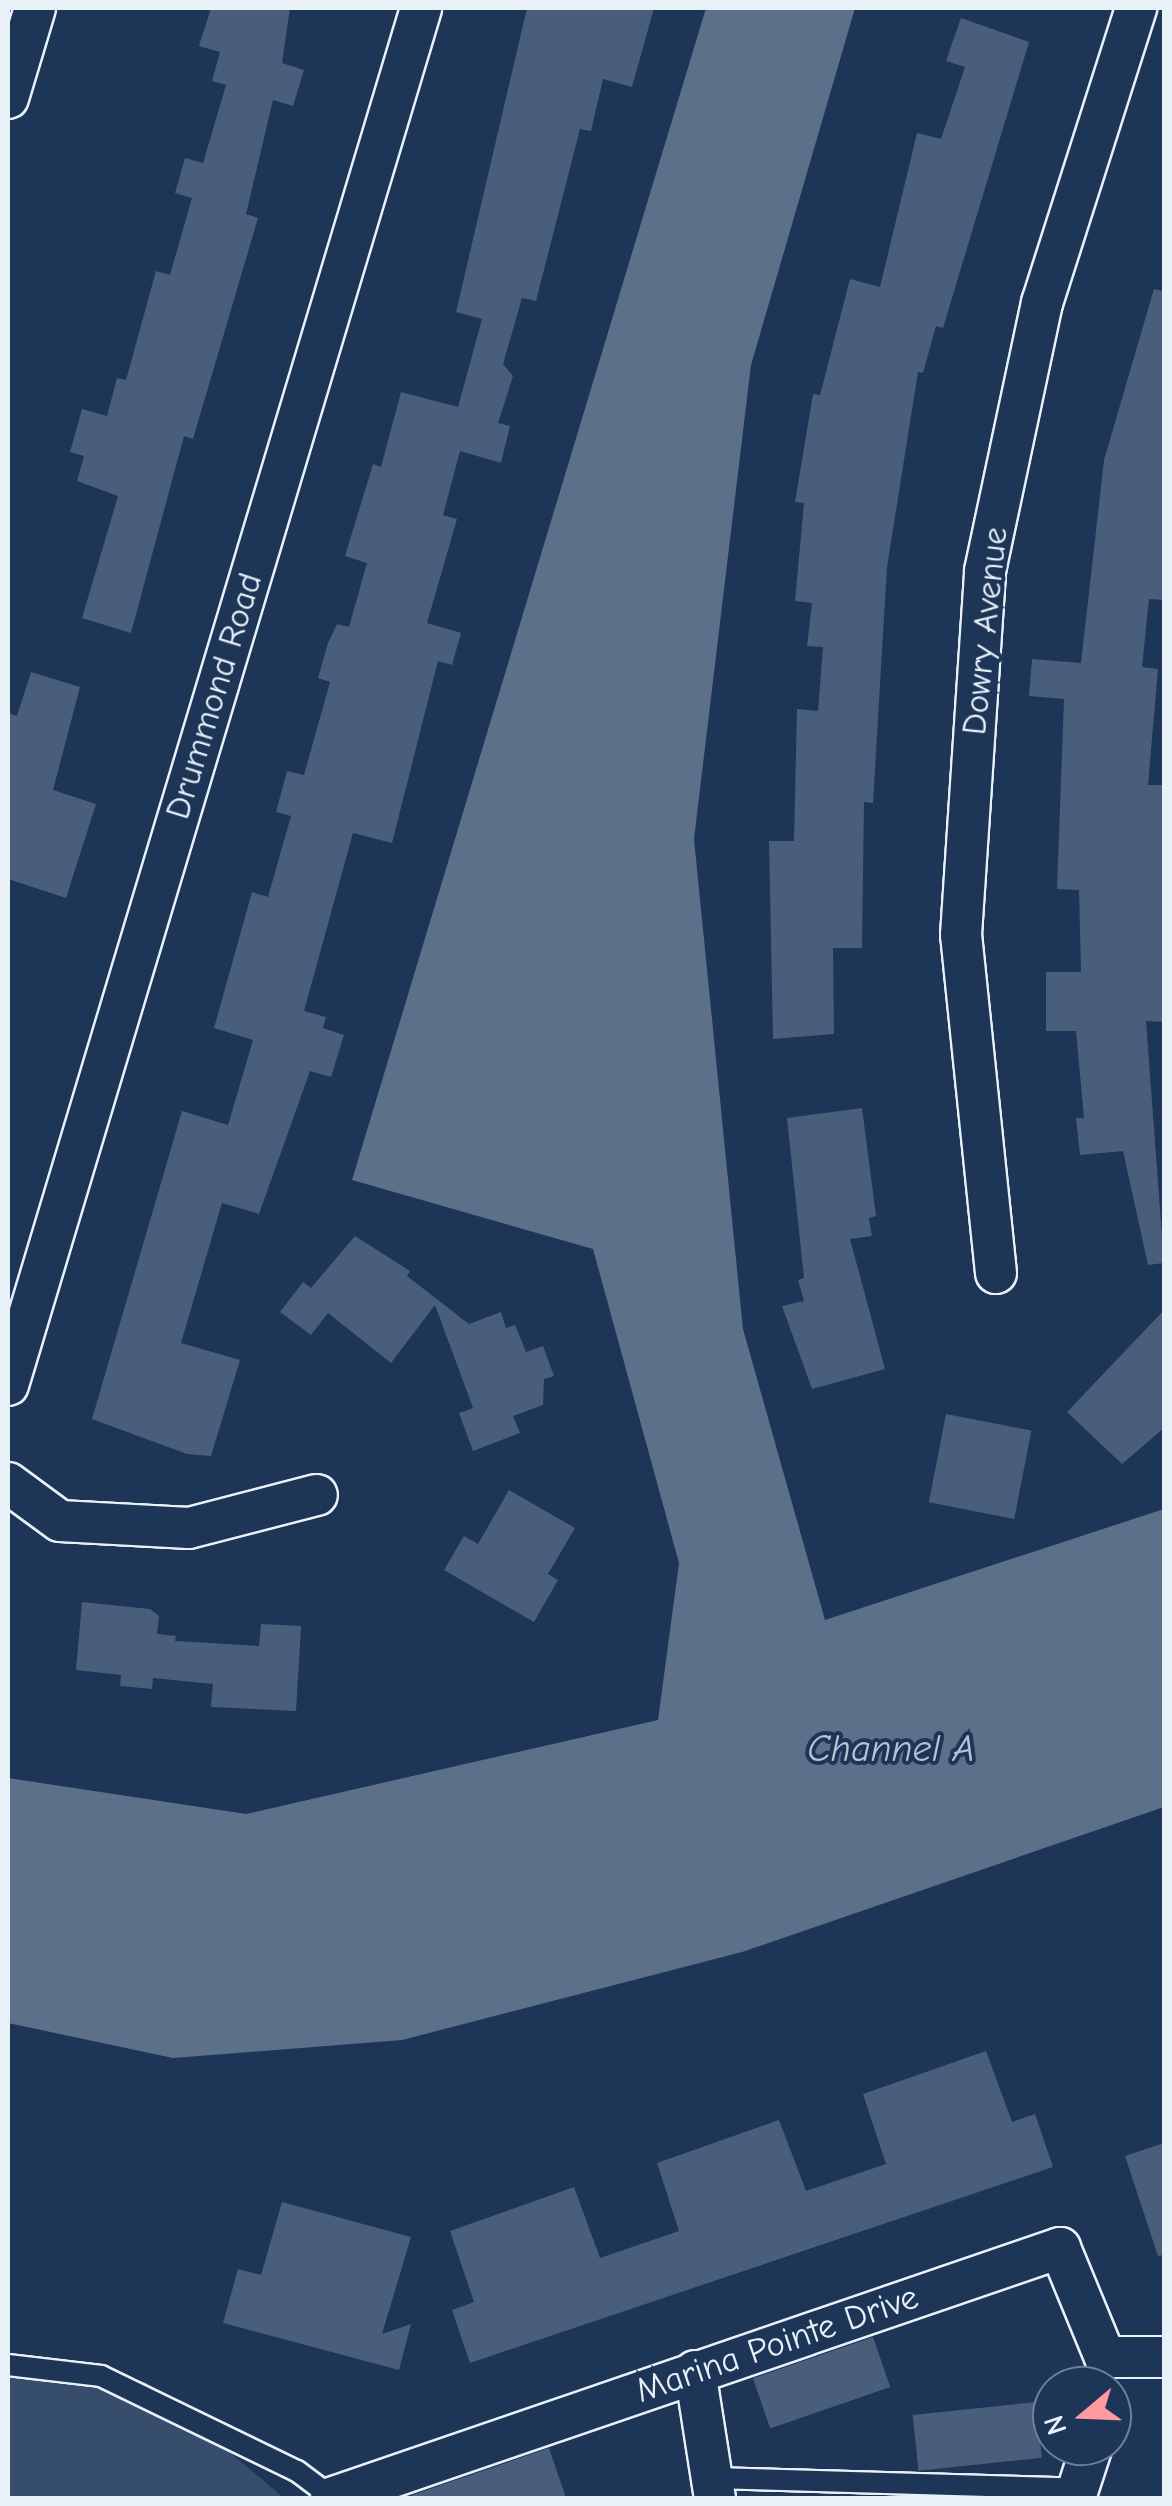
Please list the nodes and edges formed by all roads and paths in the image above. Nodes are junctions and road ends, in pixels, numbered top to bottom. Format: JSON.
{"nodes":[{"id":1,"x":36,"y":8,"type":"edge"},
{"id":2,"x":421,"y":8,"type":"edge"},
{"id":3,"x":1136,"y":8,"type":"edge"},
{"id":4,"x":8,"y":98,"type":"edge"},
{"id":5,"x":996,"y":1272,"type":"dead end"},
{"id":6,"x":8,"y":1385,"type":"edge"},
{"id":7,"x":8,"y":1482,"type":"edge"},
{"id":8,"x":318,"y":1495,"type":"dead end"},
{"id":9,"x":1164,"y":2357,"type":"edge"},
{"id":10,"x":8,"y":2365,"type":"edge"},
{"id":11,"x":1102,"y":2366,"type":"edge"},
{"id":12,"x":1125,"y":2366,"type":"edge"},
{"id":13,"x":695,"y":2371,"type":"junction"},
{"id":14,"x":1086,"y":2466,"type":"edge"},
{"id":15,"x":716,"y":2488,"type":"edge"},
{"id":16,"x":1078,"y":2494,"type":"edge"},
{"id":17,"x":330,"y":2497,"type":"edge"}],
"edges":[{"from":1,"to":4,"type":"street"},
{"from":2,"to":6,"type":"street","name":"Drummond Road"},
{"from":3,"to":5,"type":"street","name":"Dowry Avenue"},
{"from":7,"to":8,"type":"street"},
{"from":9,"to":12,"type":"street","name":"Marina Pointe Drive"},
{"from":10,"to":17,"type":"lane"},
{"from":11,"to":13,"type":"street","name":"Marina Pointe Drive"},
{"from":13,"to":15,"type":"street"},
{"from":13,"to":17,"type":"street","name":"Marina Pointe Drive"},
{"from":14,"to":16,"type":"street"},
{"from":15,"to":16,"type":"lane"}]}
